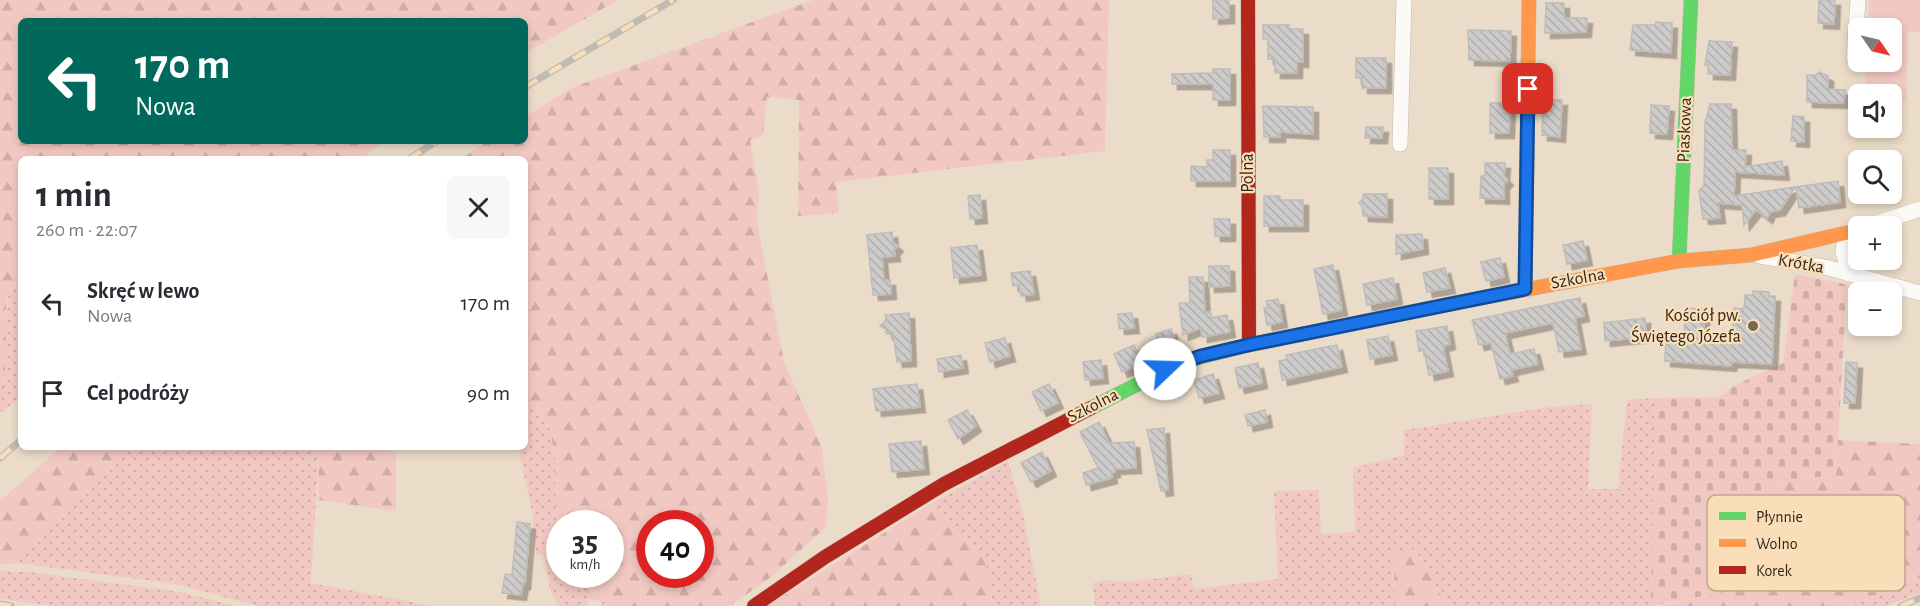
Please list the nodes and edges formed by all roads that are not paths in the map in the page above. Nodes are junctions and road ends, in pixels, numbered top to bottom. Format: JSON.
{"nodes":[{"id":1,"x":1248,"y":0,"type":"edge"},
{"id":2,"x":1404,"y":0,"type":"edge"},
{"id":3,"x":1529,"y":0,"type":"edge"},
{"id":4,"x":1691,"y":0,"type":"edge"},
{"id":5,"x":1858,"y":0,"type":"edge"},
{"id":6,"x":1857,"y":18,"type":"edge"},
{"id":7,"x":1400,"y":144,"type":"dead end"},
{"id":8,"x":1920,"y":209,"type":"edge"},
{"id":9,"x":1899,"y":216,"type":"edge"},
{"id":10,"x":1848,"y":232,"type":"edge"},
{"id":11,"x":1848,"y":240,"type":"edge"},
{"id":12,"x":1751,"y":255,"type":"junction"},
{"id":13,"x":1679,"y":261,"type":"junction"},
{"id":14,"x":1849,"y":274,"type":"junction"},
{"id":15,"x":1525,"y":289,"type":"junction"},
{"id":16,"x":1920,"y":292,"type":"edge"},
{"id":17,"x":1248,"y":345,"type":"junction"},
{"id":18,"x":754,"y":606,"type":"edge"}],
"edges":[{"from":1,"to":17,"type":"street","name":"Polna"},
{"from":2,"to":7,"type":"street"},
{"from":3,"to":15,"type":"street"},
{"from":4,"to":13,"type":"street","name":"Piaskowa"},
{"from":5,"to":6,"type":"street"},
{"from":8,"to":9,"type":"street"},
{"from":10,"to":12,"type":"street","name":"Szkolna"},
{"from":11,"to":14,"type":"street"},
{"from":12,"to":13,"type":"street","name":"Szkolna"},
{"from":12,"to":14,"type":"street","name":"Krótka"},
{"from":13,"to":15,"type":"street","name":"Szkolna"},
{"from":14,"to":16,"type":"street","name":"Krótka"},
{"from":15,"to":17,"type":"street","name":"Szkolna"},
{"from":17,"to":18,"type":"street","name":"Szkolna"}]}
